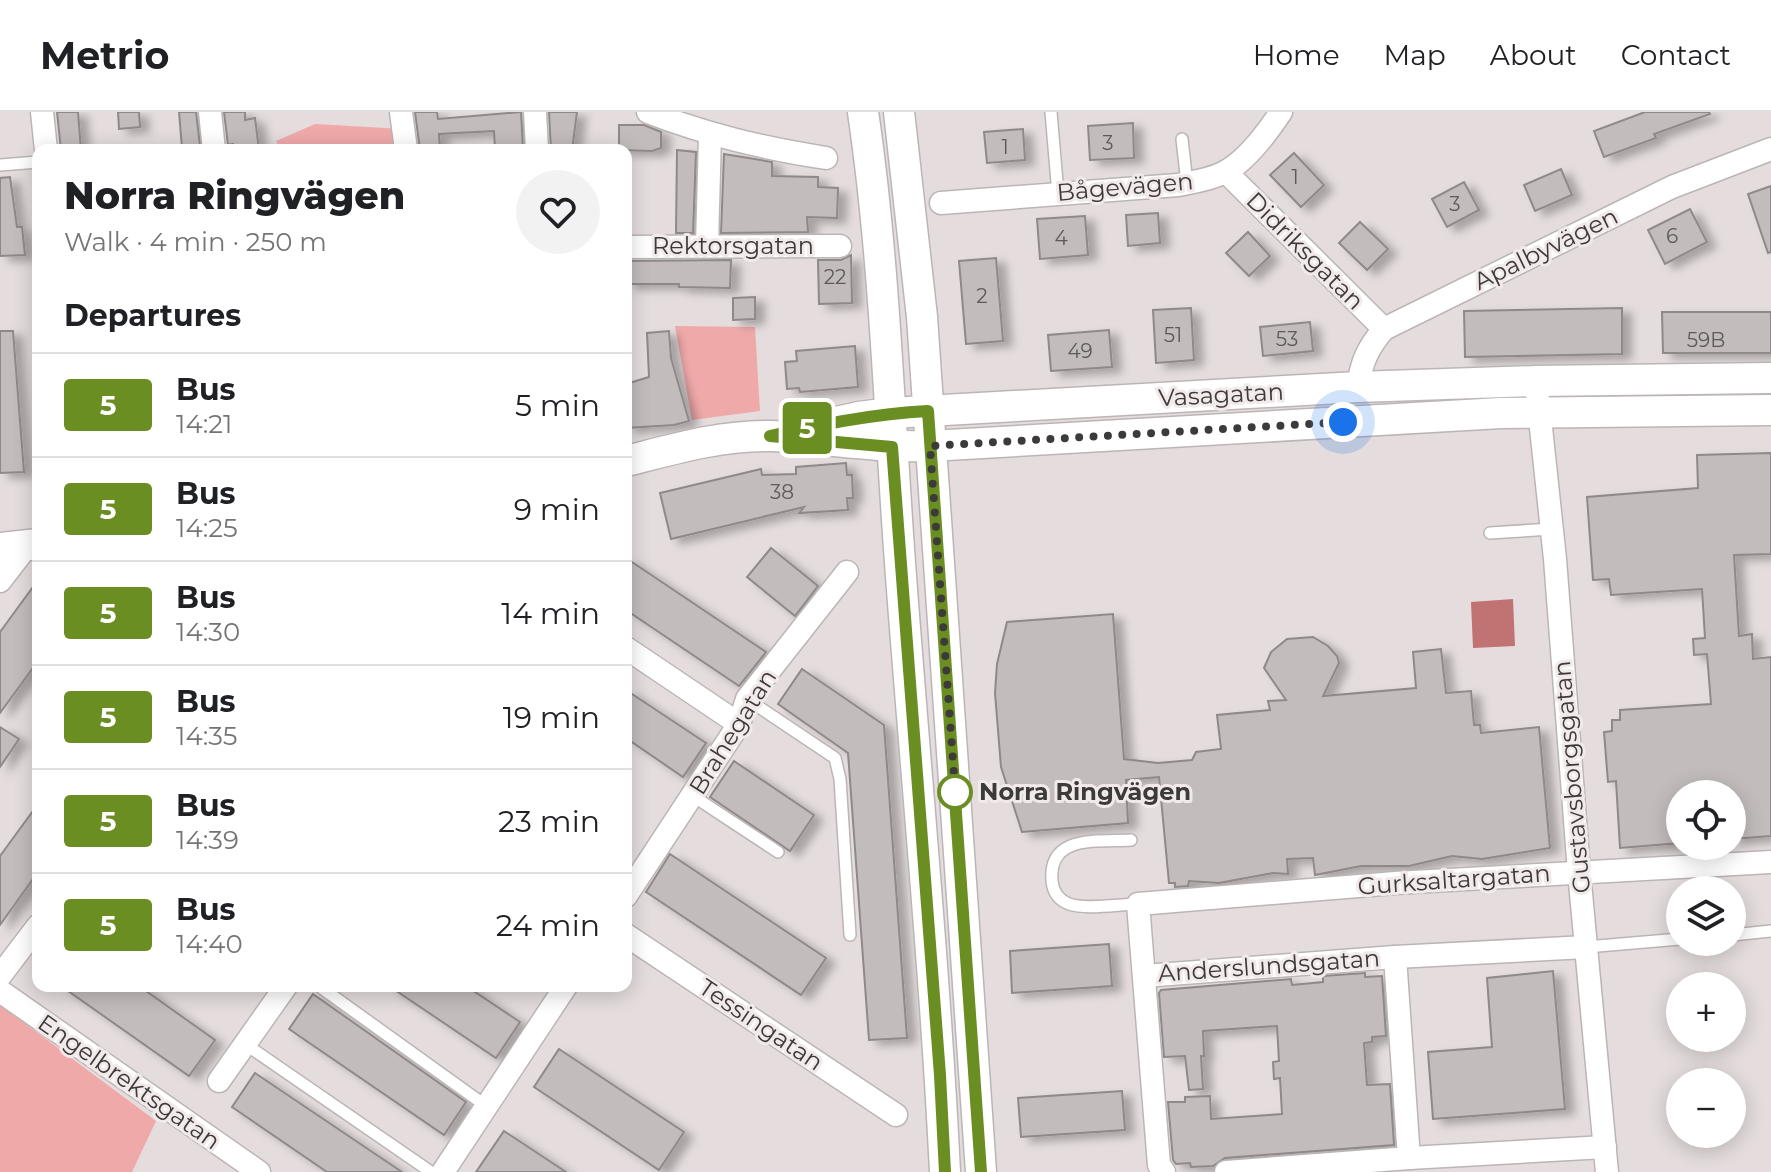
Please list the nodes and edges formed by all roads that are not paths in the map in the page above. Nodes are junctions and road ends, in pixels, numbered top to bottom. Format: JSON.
{"nodes":[{"id":1,"x":42,"y":112,"type":"edge"},
{"id":2,"x":210,"y":112,"type":"edge"},
{"id":3,"x":401,"y":112,"type":"edge"},
{"id":4,"x":535,"y":112,"type":"edge"},
{"id":5,"x":648,"y":112,"type":"edge"},
{"id":6,"x":863,"y":112,"type":"edge"},
{"id":7,"x":899,"y":112,"type":"edge"},
{"id":8,"x":1051,"y":112,"type":"edge"},
{"id":9,"x":1281,"y":112,"type":"edge"},
{"id":10,"x":710,"y":135,"type":"junction"},
{"id":11,"x":1182,"y":139,"type":"dead end"},
{"id":12,"x":45,"y":144,"type":"edge"},
{"id":13,"x":213,"y":144,"type":"edge"},
{"id":14,"x":405,"y":144,"type":"edge"},
{"id":15,"x":537,"y":144,"type":"edge"},
{"id":16,"x":1771,"y":149,"type":"edge"},
{"id":17,"x":826,"y":158,"type":"dead end"},
{"id":18,"x":32,"y":162,"type":"edge"},
{"id":19,"x":0,"y":165,"type":"edge"},
{"id":20,"x":1226,"y":172,"type":"junction"},
{"id":21,"x":1187,"y":183,"type":"junction"},
{"id":22,"x":1058,"y":194,"type":"junction"},
{"id":23,"x":941,"y":203,"type":"dead end"},
{"id":24,"x":707,"y":246,"type":"junction"},
{"id":25,"x":840,"y":246,"type":"dead end"},
{"id":26,"x":632,"y":247,"type":"edge"},
{"id":27,"x":1384,"y":329,"type":"junction"},
{"id":28,"x":1771,"y":378,"type":"edge"},
{"id":29,"x":1536,"y":381,"type":"junction"},
{"id":30,"x":1358,"y":387,"type":"junction"},
{"id":31,"x":1771,"y":410,"type":"edge"},
{"id":32,"x":928,"y":411,"type":"junction"},
{"id":33,"x":1539,"y":412,"type":"junction"},
{"id":34,"x":890,"y":413,"type":"junction"},
{"id":35,"x":770,"y":436,"type":"junction"},
{"id":36,"x":930,"y":446,"type":"junction"},
{"id":37,"x":892,"y":447,"type":"junction"},
{"id":38,"x":632,"y":460,"type":"edge"},
{"id":39,"x":1551,"y":529,"type":"junction"},
{"id":40,"x":1490,"y":533,"type":"dead end"},
{"id":41,"x":22,"y":546,"type":"edge"},
{"id":42,"x":847,"y":572,"type":"dead end"},
{"id":43,"x":0,"y":581,"type":"edge"},
{"id":44,"x":632,"y":652,"type":"edge"},
{"id":45,"x":747,"y":699,"type":"junction"},
{"id":46,"x":739,"y":724,"type":"junction"},
{"id":47,"x":693,"y":796,"type":"junction"},
{"id":48,"x":1131,"y":840,"type":"dead end"},
{"id":49,"x":778,"y":852,"type":"dead end"},
{"id":50,"x":1771,"y":862,"type":"edge"},
{"id":51,"x":1579,"y":872,"type":"junction"},
{"id":52,"x":632,"y":887,"type":"edge"},
{"id":53,"x":1138,"y":904,"type":"junction"},
{"id":54,"x":1771,"y":931,"type":"edge"},
{"id":55,"x":32,"y":934,"type":"edge"},
{"id":56,"x":1746,"y":934,"type":"edge"},
{"id":57,"x":850,"y":935,"type":"dead end"},
{"id":58,"x":632,"y":939,"type":"edge"},
{"id":59,"x":1666,"y":940,"type":"edge"},
{"id":60,"x":1586,"y":947,"type":"junction"},
{"id":61,"x":1395,"y":957,"type":"junction"},
{"id":62,"x":0,"y":976,"type":"edge"},
{"id":63,"x":1144,"y":976,"type":"junction"},
{"id":64,"x":0,"y":991,"type":"edge"},
{"id":65,"x":282,"y":992,"type":"edge"},
{"id":66,"x":327,"y":992,"type":"edge"},
{"id":67,"x":562,"y":992,"type":"edge"},
{"id":68,"x":245,"y":1044,"type":"junction"},
{"id":69,"x":219,"y":1081,"type":"dead end"},
{"id":70,"x":486,"y":1106,"type":"junction"},
{"id":71,"x":896,"y":1115,"type":"dead end"},
{"id":72,"x":1605,"y":1147,"type":"junction"},
{"id":73,"x":1409,"y":1158,"type":"junction"},
{"id":74,"x":259,"y":1172,"type":"edge"},
{"id":75,"x":431,"y":1172,"type":"edge"},
{"id":76,"x":443,"y":1172,"type":"edge"},
{"id":77,"x":945,"y":1172,"type":"edge"},
{"id":78,"x":981,"y":1172,"type":"edge"},
{"id":79,"x":1164,"y":1172,"type":"edge"},
{"id":80,"x":1226,"y":1172,"type":"edge"},
{"id":81,"x":1607,"y":1172,"type":"edge"}],
"edges":[{"from":1,"to":12,"type":"street"},
{"from":2,"to":13,"type":"street"},
{"from":3,"to":14,"type":"street"},
{"from":4,"to":15,"type":"street"},
{"from":5,"to":10,"type":"street"},
{"from":6,"to":34,"type":"street"},
{"from":7,"to":32,"type":"street"},
{"from":8,"to":22,"type":"lane"},
{"from":9,"to":20,"type":"street","name":"Bågevägen"},
{"from":10,"to":17,"type":"street"},
{"from":10,"to":24,"type":"street"},
{"from":11,"to":21,"type":"lane"},
{"from":16,"to":27,"type":"street","name":"Apalbyvägen"},
{"from":18,"to":19,"type":"lane"},
{"from":20,"to":21,"type":"street","name":"Bågevägen"},
{"from":20,"to":27,"type":"street","name":"Didriksgatan"},
{"from":21,"to":22,"type":"street","name":"Bågevägen"},
{"from":22,"to":23,"type":"street","name":"Bågevägen"},
{"from":24,"to":25,"type":"street","name":"Rektorsgatan"},
{"from":24,"to":26,"type":"street","name":"Rektorsgatan"},
{"from":27,"to":30,"type":"street"},
{"from":28,"to":29,"type":"street","name":"Vasagatan"},
{"from":29,"to":30,"type":"street","name":"Vasagatan"},
{"from":29,"to":33,"type":"street","name":"Gustavsborgsgatan"},
{"from":30,"to":32,"type":"street","name":"Vasagatan"},
{"from":31,"to":33,"type":"street","name":"Vasagatan"},
{"from":32,"to":34,"type":"street","name":"Vasagatan"},
{"from":32,"to":36,"type":"street"},
{"from":33,"to":36,"type":"street","name":"Vasagatan"},
{"from":33,"to":39,"type":"street","name":"Gustavsborgsgatan"},
{"from":34,"to":35,"type":"street","name":"Vasagatan"},
{"from":34,"to":37,"type":"street"},
{"from":35,"to":37,"type":"street","name":"Vasagatan"},
{"from":35,"to":38,"type":"street","name":"Vasagatan"},
{"from":36,"to":37,"type":"street","name":"Vasagatan"},
{"from":36,"to":78,"type":"street"},
{"from":37,"to":77,"type":"street"},
{"from":39,"to":40,"type":"lane"},
{"from":39,"to":51,"type":"street","name":"Gustavsborgsgatan"},
{"from":41,"to":43,"type":"street"},
{"from":42,"to":45,"type":"street","name":"Brahegatan"},
{"from":44,"to":46,"type":"street"},
{"from":45,"to":46,"type":"street","name":"Brahegatan"},
{"from":45,"to":57,"type":"lane"},
{"from":46,"to":47,"type":"street","name":"Brahegatan"},
{"from":47,"to":49,"type":"lane"},
{"from":47,"to":52,"type":"street","name":"Brahegatan"},
{"from":48,"to":53,"type":"lane"},
{"from":50,"to":51,"type":"street","name":"Gurksaltargatan"},
{"from":51,"to":53,"type":"street","name":"Gurksaltargatan"},
{"from":51,"to":60,"type":"street","name":"Gustavsborgsgatan"},
{"from":53,"to":63,"type":"street","name":"Anderslundsgatan"},
{"from":54,"to":56,"type":"lane"},
{"from":55,"to":62,"type":"street"},
{"from":58,"to":71,"type":"street","name":"Tessingatan"},
{"from":59,"to":60,"type":"lane"},
{"from":60,"to":61,"type":"street","name":"Anderslundsgatan"},
{"from":60,"to":72,"type":"street","name":"Gustavsborgsgatan"},
{"from":61,"to":63,"type":"street","name":"Anderslundsgatan"},
{"from":61,"to":73,"type":"street","name":"Anderslundsgatan"},
{"from":63,"to":79,"type":"street","name":"Anderslundsgatan"},
{"from":64,"to":74,"type":"street","name":"Engelbrektsgatan"},
{"from":65,"to":68,"type":"street"},
{"from":66,"to":70,"type":"lane"},
{"from":67,"to":70,"type":"street"},
{"from":68,"to":69,"type":"street"},
{"from":68,"to":75,"type":"lane"},
{"from":70,"to":76,"type":"street"},
{"from":72,"to":73,"type":"street"},
{"from":72,"to":81,"type":"street","name":"Gustavsborgsgatan"},
{"from":73,"to":80,"type":"street"}]}
